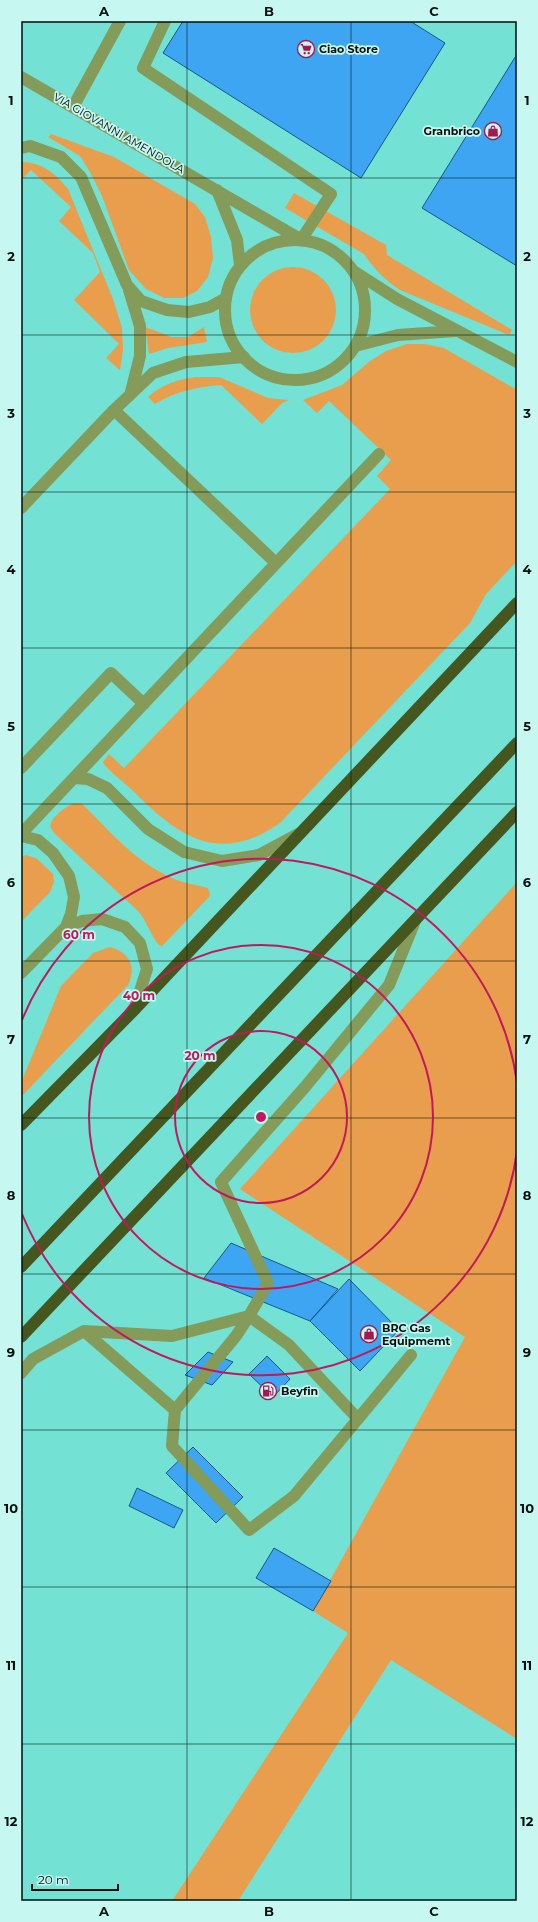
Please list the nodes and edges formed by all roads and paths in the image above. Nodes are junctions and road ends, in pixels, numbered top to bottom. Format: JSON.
{"nodes":[{"id":1,"x":120,"y":21,"type":"edge"},
{"id":2,"x":165,"y":21,"type":"edge"},
{"id":3,"x":21,"y":77,"type":"edge"},
{"id":4,"x":73,"y":107,"type":"junction"},
{"id":5,"x":21,"y":148,"type":"edge"},
{"id":6,"x":217,"y":190,"type":"junction"},
{"id":7,"x":301,"y":240,"type":"junction"},
{"id":8,"x":240,"y":265,"type":"junction"},
{"id":9,"x":351,"y":269,"type":"junction"},
{"id":10,"x":127,"y":285,"type":"junction"},
{"id":11,"x":226,"y":298,"type":"junction"},
{"id":12,"x":456,"y":331,"type":"junction"},
{"id":13,"x":355,"y":346,"type":"junction"},
{"id":14,"x":244,"y":357,"type":"junction"},
{"id":15,"x":517,"y":362,"type":"edge"},
{"id":16,"x":131,"y":392,"type":"junction"},
{"id":17,"x":114,"y":410,"type":"junction"},
{"id":18,"x":379,"y":454,"type":"dead end"},
{"id":19,"x":21,"y":508,"type":"edge"},
{"id":20,"x":276,"y":563,"type":"junction"},
{"id":21,"x":517,"y":603,"type":"edge"},
{"id":22,"x":144,"y":704,"type":"junction"},
{"id":23,"x":517,"y":743,"type":"edge"},
{"id":24,"x":21,"y":768,"type":"edge"},
{"id":25,"x":74,"y":778,"type":"junction"},
{"id":26,"x":517,"y":812,"type":"edge"},
{"id":27,"x":299,"y":833,"type":"junction"},
{"id":28,"x":21,"y":835,"type":"edge"},
{"id":29,"x":415,"y":921,"type":"junction"},
{"id":30,"x":66,"y":927,"type":"junction"},
{"id":31,"x":21,"y":973,"type":"edge"},
{"id":32,"x":134,"y":1010,"type":"junction"},
{"id":33,"x":21,"y":1125,"type":"edge"},
{"id":34,"x":21,"y":1267,"type":"edge"},
{"id":35,"x":249,"y":1316,"type":"junction"},
{"id":36,"x":84,"y":1331,"type":"junction"},
{"id":37,"x":21,"y":1337,"type":"edge"},
{"id":38,"x":411,"y":1354,"type":"dead end"},
{"id":39,"x":21,"y":1373,"type":"edge"},
{"id":40,"x":175,"y":1410,"type":"junction"},
{"id":41,"x":358,"y":1419,"type":"junction"}],
"edges":[{"from":1,"to":4,"type":"street"},
{"from":2,"to":7,"type":"street"},
{"from":3,"to":4,"type":"street","name":"VIA GIOVANNI AMENDOLA"},
{"from":4,"to":6,"type":"street","name":"VIA GIOVANNI AMENDOLA"},
{"from":5,"to":10,"type":"street"},
{"from":6,"to":7,"type":"street","name":"VIA GIOVANNI AMENDOLA"},
{"from":6,"to":8,"type":"street"},
{"from":7,"to":8,"type":"street"},
{"from":7,"to":9,"type":"street"},
{"from":8,"to":11,"type":"street"},
{"from":9,"to":12,"type":"street"},
{"from":9,"to":13,"type":"street"},
{"from":10,"to":11,"type":"street"},
{"from":10,"to":16,"type":"street"},
{"from":11,"to":14,"type":"street"},
{"from":12,"to":13,"type":"street"},
{"from":12,"to":15,"type":"street"},
{"from":13,"to":14,"type":"street"},
{"from":14,"to":16,"type":"street"},
{"from":16,"to":17,"type":"street"},
{"from":17,"to":19,"type":"street"},
{"from":17,"to":20,"type":"street"},
{"from":18,"to":20,"type":"street"},
{"from":20,"to":22,"type":"street"},
{"from":21,"to":27,"type":"highway"},
{"from":22,"to":24,"type":"street"},
{"from":22,"to":25,"type":"street"},
{"from":23,"to":34,"type":"highway"},
{"from":25,"to":27,"type":"street"},
{"from":25,"to":28,"type":"street"},
{"from":26,"to":29,"type":"highway"},
{"from":27,"to":32,"type":"highway"},
{"from":28,"to":30,"type":"street"},
{"from":29,"to":35,"type":"street"},
{"from":29,"to":37,"type":"highway"},
{"from":30,"to":31,"type":"street"},
{"from":30,"to":32,"type":"street"},
{"from":32,"to":33,"type":"highway"},
{"from":35,"to":36,"type":"street"},
{"from":35,"to":40,"type":"street"},
{"from":35,"to":41,"type":"street"},
{"from":36,"to":39,"type":"street"},
{"from":36,"to":40,"type":"street"},
{"from":38,"to":41,"type":"street"},
{"from":40,"to":41,"type":"street"}]}
